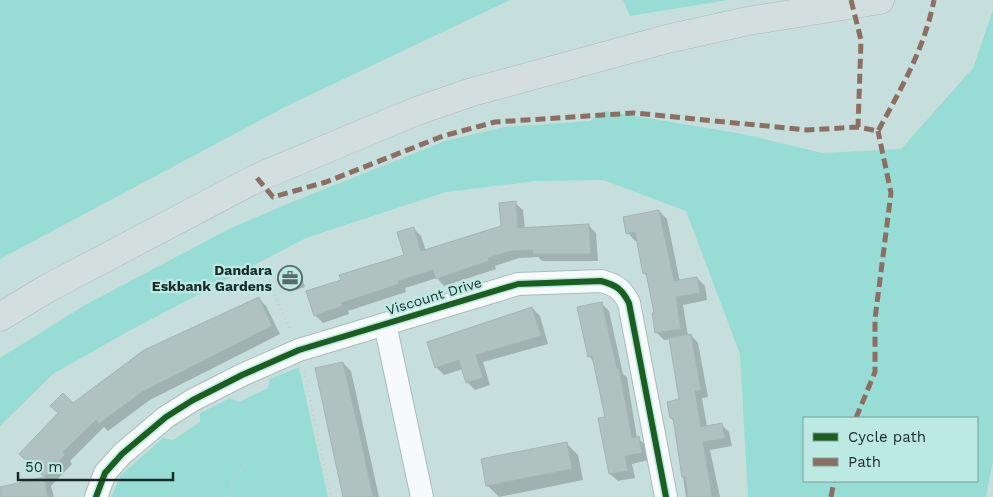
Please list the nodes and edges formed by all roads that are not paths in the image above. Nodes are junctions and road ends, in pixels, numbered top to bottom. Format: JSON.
{"nodes":[{"id":1,"x":880,"y":0,"type":"edge"},
{"id":2,"x":0,"y":317,"type":"edge"},
{"id":3,"x":385,"y":324,"type":"junction"},
{"id":4,"x":96,"y":497,"type":"edge"},
{"id":5,"x":422,"y":497,"type":"edge"},
{"id":6,"x":666,"y":497,"type":"edge"}],
"edges":[{"from":1,"to":2,"type":"main road"},
{"from":3,"to":4,"type":"street","name":"Viscount Drive"},
{"from":3,"to":5,"type":"street"},
{"from":3,"to":6,"type":"street","name":"Viscount Drive"}]}
